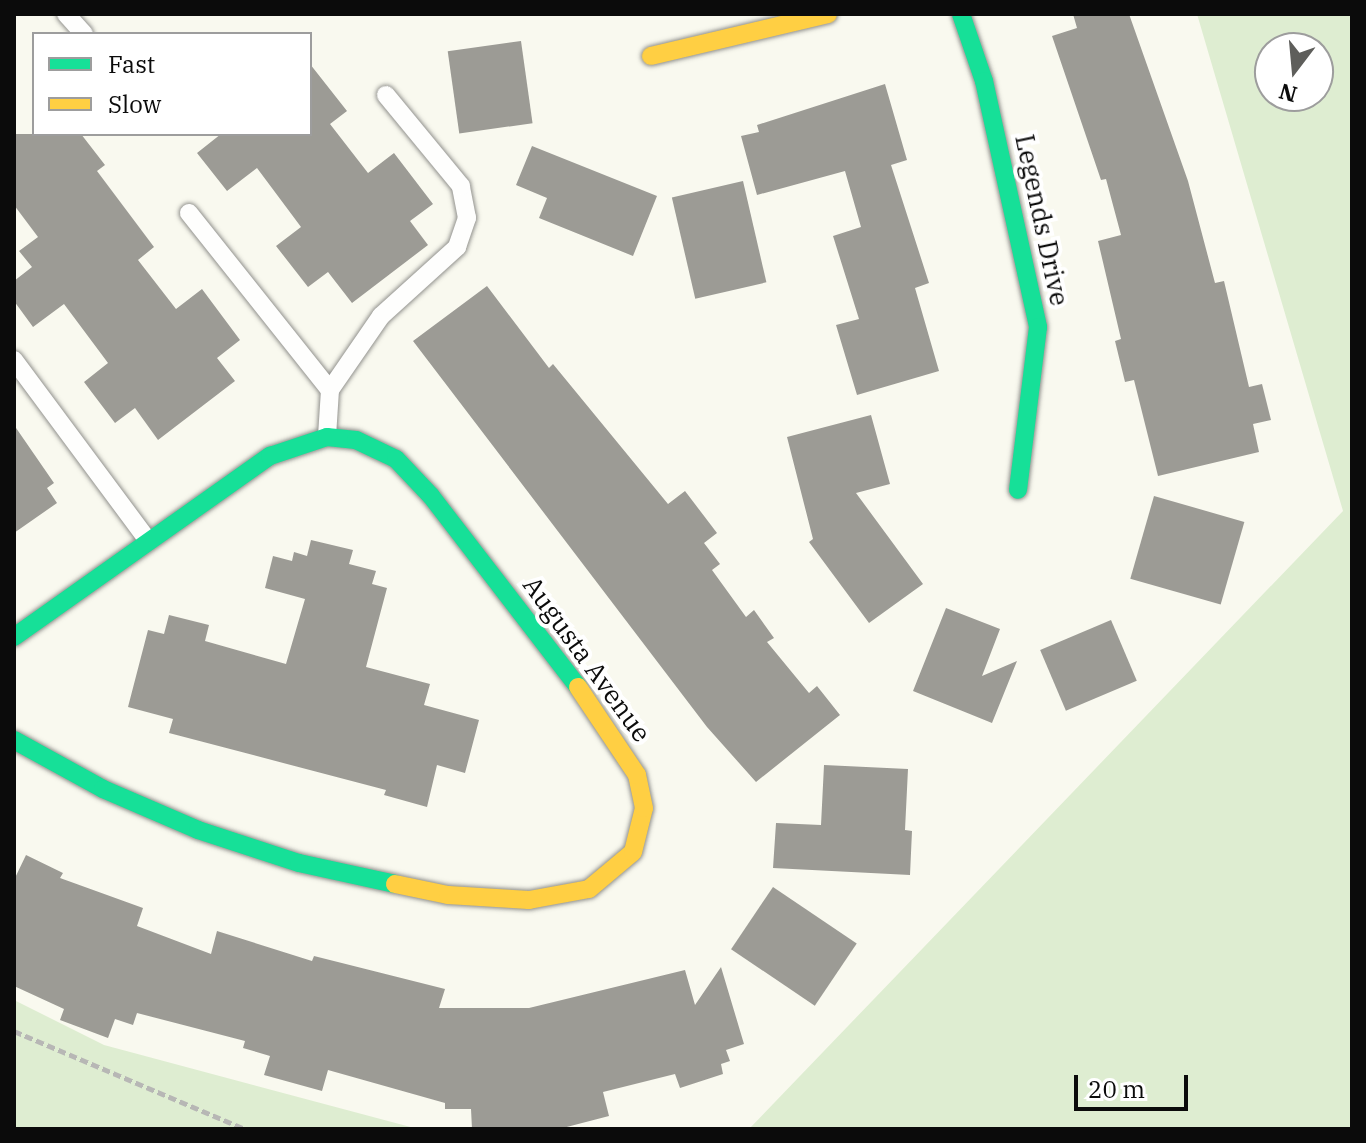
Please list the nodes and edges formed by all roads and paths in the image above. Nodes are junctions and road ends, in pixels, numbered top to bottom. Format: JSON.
{"nodes":[{"id":1,"x":66,"y":14,"type":"edge"},
{"id":2,"x":828,"y":14,"type":"edge"},
{"id":3,"x":961,"y":14,"type":"edge"},
{"id":4,"x":82,"y":32,"type":"edge"},
{"id":5,"x":651,"y":56,"type":"dead end"},
{"id":6,"x":386,"y":95,"type":"dead end"},
{"id":7,"x":189,"y":213,"type":"dead end"},
{"id":8,"x":14,"y":360,"type":"edge"},
{"id":9,"x":330,"y":390,"type":"junction"},
{"id":10,"x":327,"y":437,"type":"junction"},
{"id":11,"x":1018,"y":490,"type":"dead end"},
{"id":12,"x":147,"y":539,"type":"junction"},
{"id":13,"x":14,"y":637,"type":"edge"},
{"id":14,"x":14,"y":740,"type":"edge"},
{"id":15,"x":14,"y":1031,"type":"edge"},
{"id":16,"x":245,"y":1129,"type":"edge"}],
"edges":[{"from":1,"to":4,"type":"lane"},
{"from":2,"to":5,"type":"street"},
{"from":3,"to":11,"type":"street","name":"Legends Drive"},
{"from":6,"to":9,"type":"lane"},
{"from":7,"to":9,"type":"lane"},
{"from":8,"to":12,"type":"lane"},
{"from":9,"to":10,"type":"lane"},
{"from":10,"to":12,"type":"street","name":"Augusta Avenue"},
{"from":10,"to":14,"type":"street","name":"Augusta Avenue"},
{"from":12,"to":13,"type":"street","name":"Augusta Avenue"},
{"from":15,"to":16,"type":"path"}]}
